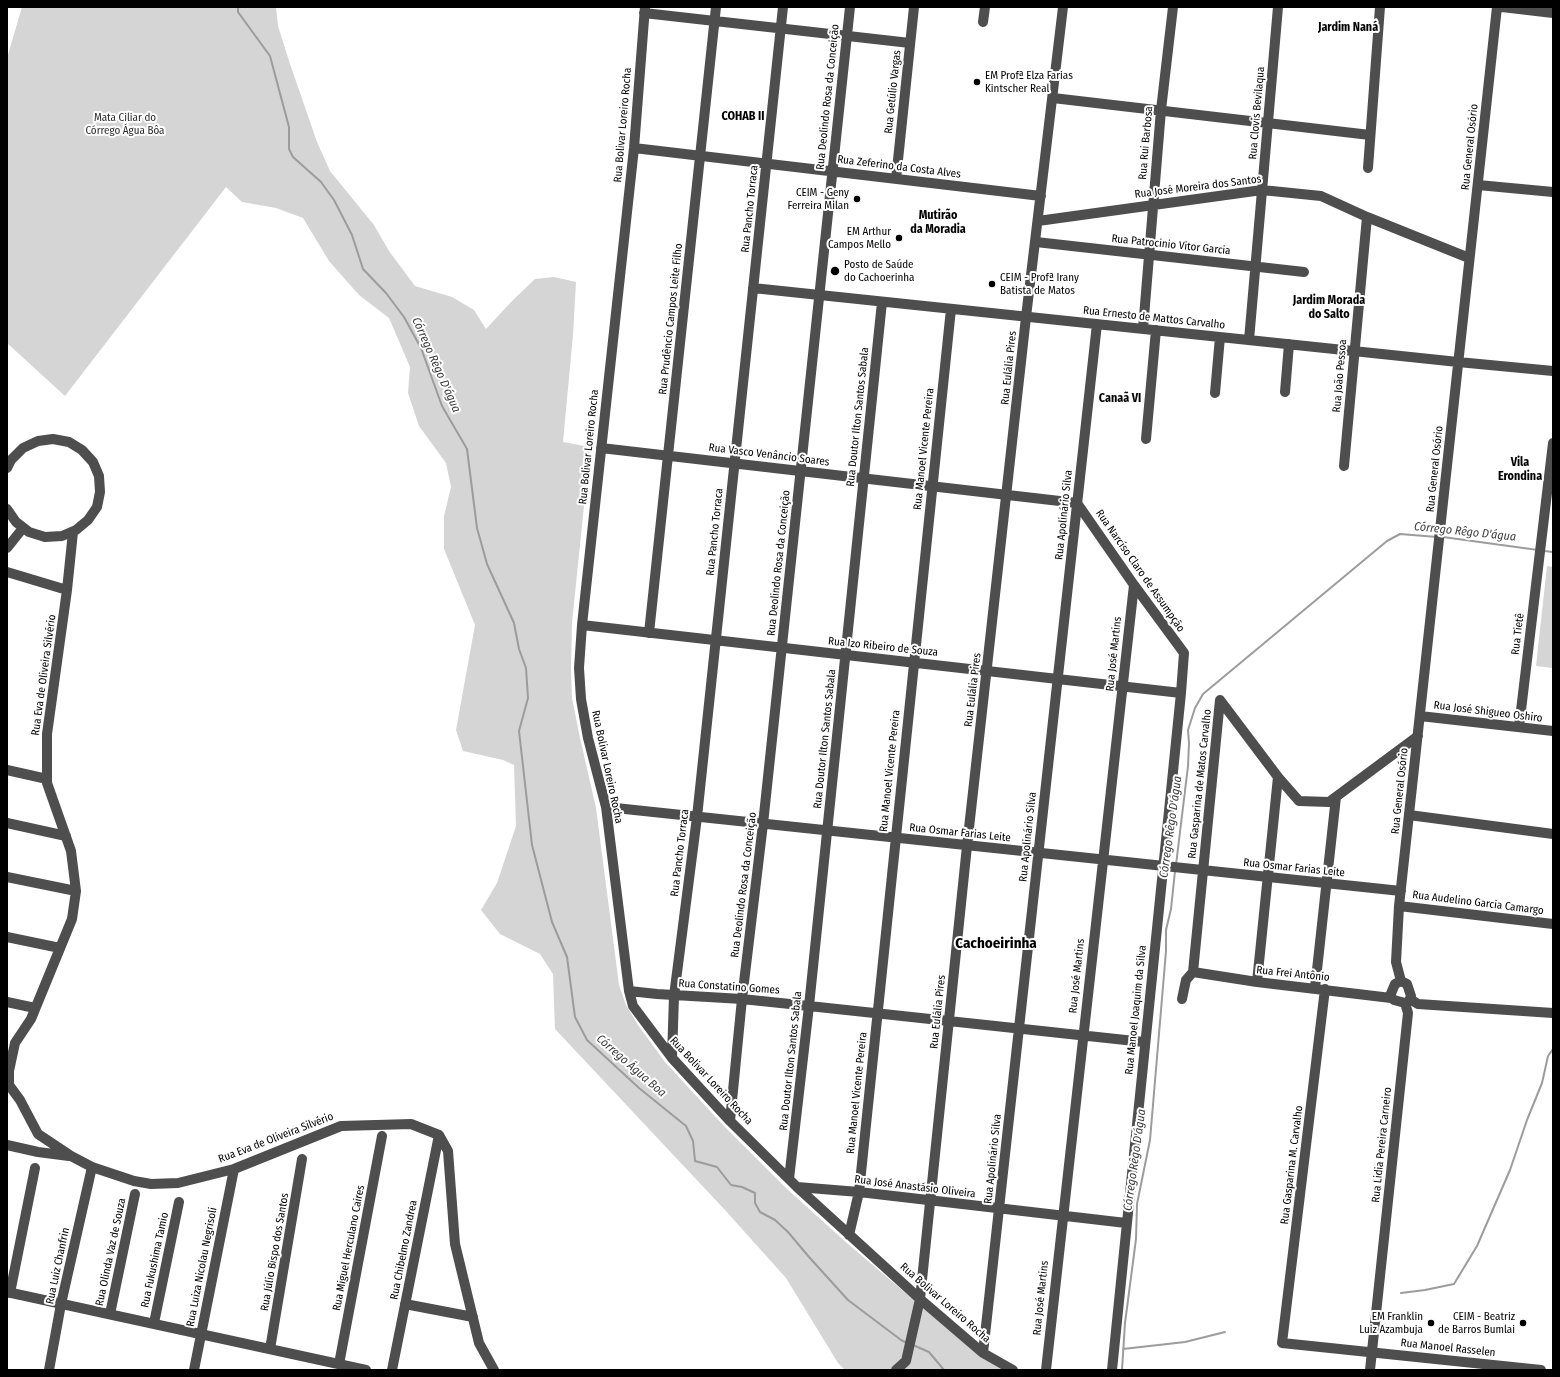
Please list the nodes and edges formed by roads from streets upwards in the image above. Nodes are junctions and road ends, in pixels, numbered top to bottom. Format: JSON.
{"nodes":[{"id":1,"x":716,"y":7,"type":"edge"},
{"id":2,"x":783,"y":7,"type":"edge"},
{"id":3,"x":850,"y":7,"type":"edge"},
{"id":4,"x":914,"y":7,"type":"edge"},
{"id":5,"x":984,"y":7,"type":"edge"},
{"id":6,"x":1063,"y":7,"type":"edge"},
{"id":7,"x":1173,"y":7,"type":"edge"},
{"id":8,"x":1278,"y":7,"type":"edge"},
{"id":9,"x":1380,"y":7,"type":"edge"},
{"id":10,"x":1497,"y":7,"type":"edge"},
{"id":11,"x":1502,"y":7,"type":"edge"},
{"id":12,"x":645,"y":10,"type":"edge"},
{"id":13,"x":1553,"y":13,"type":"edge"},
{"id":14,"x":715,"y":21,"type":"junction"},
{"id":15,"x":983,"y":22,"type":"dead end"},
{"id":16,"x":781,"y":29,"type":"junction"},
{"id":17,"x":846,"y":36,"type":"junction"},
{"id":18,"x":910,"y":43,"type":"junction"},
{"id":19,"x":1053,"y":98,"type":"junction"},
{"id":20,"x":1161,"y":110,"type":"junction"},
{"id":21,"x":1268,"y":123,"type":"junction"},
{"id":22,"x":1370,"y":135,"type":"junction"},
{"id":23,"x":634,"y":148,"type":"junction"},
{"id":24,"x":700,"y":156,"type":"junction"},
{"id":25,"x":767,"y":163,"type":"junction"},
{"id":26,"x":1368,"y":168,"type":"dead end"},
{"id":27,"x":833,"y":171,"type":"junction"},
{"id":28,"x":896,"y":179,"type":"junction"},
{"id":29,"x":1478,"y":185,"type":"junction"},
{"id":30,"x":1262,"y":190,"type":"junction"},
{"id":31,"x":1553,"y":192,"type":"edge"},
{"id":32,"x":1042,"y":196,"type":"junction"},
{"id":33,"x":1153,"y":205,"type":"junction"},
{"id":34,"x":1367,"y":217,"type":"junction"},
{"id":35,"x":1038,"y":221,"type":"junction"},
{"id":36,"x":1036,"y":242,"type":"junction"},
{"id":37,"x":1150,"y":255,"type":"junction"},
{"id":38,"x":1469,"y":258,"type":"junction"},
{"id":39,"x":1256,"y":266,"type":"junction"},
{"id":40,"x":1304,"y":272,"type":"dead end"},
{"id":41,"x":753,"y":288,"type":"junction"},
{"id":42,"x":819,"y":295,"type":"junction"},
{"id":43,"x":882,"y":302,"type":"junction"},
{"id":44,"x":951,"y":309,"type":"junction"},
{"id":45,"x":1026,"y":317,"type":"junction"},
{"id":46,"x":1097,"y":324,"type":"junction"},
{"id":47,"x":1143,"y":329,"type":"junction"},
{"id":48,"x":1156,"y":330,"type":"junction"},
{"id":49,"x":1220,"y":337,"type":"junction"},
{"id":50,"x":1249,"y":340,"type":"junction"},
{"id":51,"x":1289,"y":344,"type":"junction"},
{"id":52,"x":1355,"y":351,"type":"junction"},
{"id":53,"x":1458,"y":362,"type":"junction"},
{"id":54,"x":1553,"y":371,"type":"edge"},
{"id":55,"x":1285,"y":392,"type":"dead end"},
{"id":56,"x":1215,"y":394,"type":"dead end"},
{"id":57,"x":1146,"y":439,"type":"dead end"},
{"id":58,"x":1553,"y":442,"type":"edge"},
{"id":59,"x":601,"y":448,"type":"junction"},
{"id":60,"x":668,"y":456,"type":"junction"},
{"id":61,"x":735,"y":463,"type":"junction"},
{"id":62,"x":1344,"y":466,"type":"dead end"},
{"id":63,"x":7,"y":468,"type":"edge"},
{"id":64,"x":801,"y":471,"type":"junction"},
{"id":65,"x":864,"y":478,"type":"junction"},
{"id":66,"x":932,"y":486,"type":"junction"},
{"id":67,"x":1006,"y":495,"type":"junction"},
{"id":68,"x":1077,"y":503,"type":"junction"},
{"id":69,"x":9,"y":517,"type":"edge"},
{"id":70,"x":24,"y":528,"type":"junction"},
{"id":71,"x":73,"y":532,"type":"junction"},
{"id":72,"x":7,"y":548,"type":"edge"},
{"id":73,"x":7,"y":572,"type":"edge"},
{"id":74,"x":1134,"y":585,"type":"junction"},
{"id":75,"x":67,"y":590,"type":"junction"},
{"id":76,"x":582,"y":625,"type":"junction"},
{"id":77,"x":649,"y":633,"type":"junction"},
{"id":78,"x":716,"y":640,"type":"junction"},
{"id":79,"x":782,"y":648,"type":"junction"},
{"id":80,"x":1184,"y":653,"type":"joint"},
{"id":81,"x":845,"y":655,"type":"junction"},
{"id":82,"x":914,"y":663,"type":"junction"},
{"id":83,"x":987,"y":671,"type":"junction"},
{"id":84,"x":1058,"y":679,"type":"junction"},
{"id":85,"x":1122,"y":686,"type":"junction"},
{"id":86,"x":1181,"y":693,"type":"junction"},
{"id":87,"x":1420,"y":716,"type":"junction"},
{"id":88,"x":1519,"y":727,"type":"junction"},
{"id":89,"x":1553,"y":731,"type":"edge"},
{"id":90,"x":1418,"y":736,"type":"junction"},
{"id":91,"x":7,"y":770,"type":"edge"},
{"id":92,"x":1278,"y":777,"type":"junction"},
{"id":93,"x":47,"y":779,"type":"junction"},
{"id":94,"x":1336,"y":797,"type":"junction"},
{"id":95,"x":606,"y":807,"type":"junction"},
{"id":96,"x":1409,"y":814,"type":"junction"},
{"id":97,"x":697,"y":817,"type":"junction"},
{"id":98,"x":7,"y":823,"type":"edge"},
{"id":99,"x":763,"y":824,"type":"junction"},
{"id":100,"x":827,"y":831,"type":"junction"},
{"id":101,"x":1553,"y":834,"type":"edge"},
{"id":102,"x":66,"y":836,"type":"junction"},
{"id":103,"x":896,"y":838,"type":"junction"},
{"id":104,"x":967,"y":846,"type":"junction"},
{"id":105,"x":1038,"y":853,"type":"junction"},
{"id":106,"x":1102,"y":860,"type":"junction"},
{"id":107,"x":1165,"y":867,"type":"junction"},
{"id":108,"x":1204,"y":870,"type":"junction"},
{"id":109,"x":7,"y":877,"type":"edge"},
{"id":110,"x":1268,"y":878,"type":"junction"},
{"id":111,"x":1327,"y":883,"type":"junction"},
{"id":112,"x":76,"y":891,"type":"junction"},
{"id":113,"x":1401,"y":891,"type":"junction"},
{"id":114,"x":1399,"y":906,"type":"junction"},
{"id":115,"x":1553,"y":924,"type":"edge"},
{"id":116,"x":7,"y":937,"type":"edge"},
{"id":117,"x":60,"y":948,"type":"junction"},
{"id":118,"x":1193,"y":972,"type":"junction"},
{"id":119,"x":1401,"y":981,"type":"junction"},
{"id":120,"x":1257,"y":982,"type":"junction"},
{"id":121,"x":1320,"y":989,"type":"junction"},
{"id":122,"x":629,"y":991,"type":"junction"},
{"id":123,"x":674,"y":996,"type":"junction"},
{"id":124,"x":1391,"y":998,"type":"junction"},
{"id":125,"x":742,"y":999,"type":"junction"},
{"id":126,"x":1182,"y":999,"type":"dead end"},
{"id":127,"x":1407,"y":1001,"type":"junction"},
{"id":128,"x":7,"y":1002,"type":"edge"},
{"id":129,"x":809,"y":1006,"type":"junction"},
{"id":130,"x":35,"y":1008,"type":"junction"},
{"id":131,"x":877,"y":1013,"type":"junction"},
{"id":132,"x":1553,"y":1013,"type":"edge"},
{"id":133,"x":950,"y":1021,"type":"junction"},
{"id":134,"x":1019,"y":1028,"type":"junction"},
{"id":135,"x":1083,"y":1036,"type":"junction"},
{"id":136,"x":1144,"y":1042,"type":"junction"},
{"id":137,"x":672,"y":1058,"type":"junction"},
{"id":138,"x":8,"y":1071,"type":"edge"},
{"id":139,"x":730,"y":1121,"type":"junction"},
{"id":140,"x":439,"y":1135,"type":"junction"},
{"id":141,"x":382,"y":1136,"type":"dead end"},
{"id":142,"x":7,"y":1145,"type":"edge"},
{"id":143,"x":71,"y":1156,"type":"junction"},
{"id":144,"x":302,"y":1159,"type":"dead end"},
{"id":145,"x":92,"y":1167,"type":"junction"},
{"id":146,"x":35,"y":1168,"type":"dead end"},
{"id":147,"x":234,"y":1169,"type":"junction"},
{"id":148,"x":789,"y":1179,"type":"junction"},
{"id":149,"x":797,"y":1187,"type":"junction"},
{"id":150,"x":859,"y":1192,"type":"junction"},
{"id":151,"x":135,"y":1194,"type":"dead end"},
{"id":152,"x":930,"y":1200,"type":"junction"},
{"id":153,"x":179,"y":1202,"type":"dead end"},
{"id":154,"x":999,"y":1208,"type":"junction"},
{"id":155,"x":1062,"y":1216,"type":"junction"},
{"id":156,"x":1126,"y":1223,"type":"junction"},
{"id":157,"x":849,"y":1235,"type":"junction"},
{"id":158,"x":9,"y":1292,"type":"edge"},
{"id":159,"x":920,"y":1299,"type":"junction"},
{"id":160,"x":61,"y":1304,"type":"junction"},
{"id":161,"x":406,"y":1304,"type":"junction"},
{"id":162,"x":110,"y":1314,"type":"junction"},
{"id":163,"x":473,"y":1317,"type":"junction"},
{"id":164,"x":154,"y":1324,"type":"junction"},
{"id":165,"x":202,"y":1334,"type":"junction"},
{"id":166,"x":1282,"y":1343,"type":"joint"},
{"id":167,"x":270,"y":1349,"type":"junction"},
{"id":168,"x":983,"y":1353,"type":"junction"},
{"id":169,"x":1372,"y":1353,"type":"junction"},
{"id":170,"x":339,"y":1364,"type":"junction"},
{"id":171,"x":49,"y":1370,"type":"edge"},
{"id":172,"x":194,"y":1370,"type":"edge"},
{"id":173,"x":366,"y":1370,"type":"edge"},
{"id":174,"x":392,"y":1370,"type":"edge"},
{"id":175,"x":494,"y":1370,"type":"edge"},
{"id":176,"x":896,"y":1370,"type":"edge"},
{"id":177,"x":1013,"y":1370,"type":"edge"},
{"id":178,"x":1046,"y":1370,"type":"edge"},
{"id":179,"x":1112,"y":1370,"type":"edge"},
{"id":180,"x":1370,"y":1370,"type":"edge"},
{"id":181,"x":1541,"y":1370,"type":"edge"}],
"edges":[{"from":1,"to":14,"type":"street","name":"Rua Prudêncio Campos Leite Filho"},
{"from":2,"to":16,"type":"street","name":"Rua Pancho Torraca"},
{"from":3,"to":17,"type":"street","name":"Rua Deolindo Rosa da Conceição"},
{"from":4,"to":18,"type":"street","name":"Rua Getúlio Vargas"},
{"from":5,"to":15,"type":"street"},
{"from":6,"to":19,"type":"street","name":"Rua Eulália Pires"},
{"from":7,"to":20,"type":"street","name":"Rua Rui Barbosa"},
{"from":8,"to":21,"type":"street","name":"Rua Clovis Bevilaqua"},
{"from":9,"to":22,"type":"street"},
{"from":10,"to":29,"type":"street","name":"Rua General Osório"},
{"from":11,"to":13,"type":"street"},
{"from":12,"to":14,"type":"street"},
{"from":12,"to":23,"type":"street","name":"Rua Bolivar Loreiro Rocha"},
{"from":14,"to":16,"type":"street"},
{"from":14,"to":24,"type":"street","name":"Rua Prudêncio Campos Leite Filho"},
{"from":16,"to":17,"type":"street"},
{"from":16,"to":25,"type":"street","name":"Rua Pancho Torraca"},
{"from":17,"to":18,"type":"street"},
{"from":17,"to":27,"type":"street","name":"Rua Deolindo Rosa da Conceição"},
{"from":18,"to":28,"type":"street","name":"Rua Getúlio Vargas"},
{"from":19,"to":20,"type":"street"},
{"from":19,"to":32,"type":"street","name":"Rua Eulália Pires"},
{"from":20,"to":21,"type":"street"},
{"from":20,"to":33,"type":"street","name":"Rua Rui Barbosa"},
{"from":21,"to":22,"type":"street"},
{"from":21,"to":30,"type":"street","name":"Rua Clovis Bevilaqua"},
{"from":22,"to":26,"type":"street"},
{"from":23,"to":24,"type":"street","name":"Rua Zeferino da Costa Alves"},
{"from":23,"to":59,"type":"street","name":"Rua Bolivar Loreiro Rocha"},
{"from":24,"to":25,"type":"street","name":"Rua Zeferino da Costa Alves"},
{"from":24,"to":60,"type":"street","name":"Rua Prudêncio Campos Leite Filho"},
{"from":25,"to":27,"type":"street","name":"Rua Zeferino da Costa Alves"},
{"from":25,"to":41,"type":"street","name":"Rua Pancho Torraca"},
{"from":27,"to":28,"type":"street","name":"Rua Zeferino da Costa Alves"},
{"from":27,"to":42,"type":"street","name":"Rua Deolindo Rosa da Conceição"},
{"from":28,"to":32,"type":"street","name":"Rua Zeferino da Costa Alves"},
{"from":29,"to":31,"type":"street"},
{"from":29,"to":38,"type":"street","name":"Rua General Osório"},
{"from":30,"to":33,"type":"street","name":"Rua José Moreira dos Santos"},
{"from":30,"to":34,"type":"street","name":"Rua José Moreira dos Santos"},
{"from":30,"to":39,"type":"street","name":"Rua Clovis Bevilaqua"},
{"from":32,"to":35,"type":"street","name":"Rua Eulália Pires"},
{"from":33,"to":35,"type":"street","name":"Rua José Moreira dos Santos"},
{"from":33,"to":37,"type":"street","name":"Rua Rui Barbosa"},
{"from":34,"to":38,"type":"street","name":"Rua José Moreira dos Santos"},
{"from":34,"to":52,"type":"street","name":"Rua João Pessoa"},
{"from":35,"to":36,"type":"street","name":"Rua Eulália Pires"},
{"from":36,"to":37,"type":"street","name":"Rua Patrocinio Vitor Garcia"},
{"from":36,"to":45,"type":"street","name":"Rua Eulália Pires"},
{"from":37,"to":39,"type":"street","name":"Rua Patrocinio Vitor Garcia"},
{"from":37,"to":47,"type":"street","name":"Rua Rui Barbosa"},
{"from":38,"to":53,"type":"street","name":"Rua General Osório"},
{"from":39,"to":40,"type":"street","name":"Rua Patrocinio Vitor Garcia"},
{"from":39,"to":50,"type":"street","name":"Rua Clovis Bevilaqua"},
{"from":41,"to":42,"type":"street","name":"Rua Ernesto de Mattos Carvalho"},
{"from":41,"to":61,"type":"street","name":"Rua Pancho Torraca"},
{"from":42,"to":43,"type":"street","name":"Rua Ernesto de Mattos Carvalho"},
{"from":42,"to":64,"type":"street","name":"Rua Deolindo Rosa da Conceição"},
{"from":43,"to":44,"type":"street","name":"Rua Ernesto de Mattos Carvalho"},
{"from":43,"to":65,"type":"street","name":"Rua Doutor Ilton Santos Sabala"},
{"from":44,"to":45,"type":"street","name":"Rua Ernesto de Mattos Carvalho"},
{"from":44,"to":66,"type":"street","name":"Rua Manoel Vicente Pereira"},
{"from":45,"to":46,"type":"street","name":"Rua Ernesto de Mattos Carvalho"},
{"from":45,"to":67,"type":"street","name":"Rua Eulália Pires"},
{"from":46,"to":47,"type":"street","name":"Rua Ernesto de Mattos Carvalho"},
{"from":46,"to":68,"type":"street","name":"Rua Apolinário Silva"},
{"from":47,"to":48,"type":"street","name":"Rua Ernesto de Mattos Carvalho"},
{"from":48,"to":49,"type":"street","name":"Rua Ernesto de Mattos Carvalho"},
{"from":48,"to":57,"type":"street"},
{"from":49,"to":50,"type":"street","name":"Rua Ernesto de Mattos Carvalho"},
{"from":49,"to":56,"type":"street"},
{"from":50,"to":51,"type":"street","name":"Rua Ernesto de Mattos Carvalho"},
{"from":51,"to":52,"type":"street","name":"Rua Ernesto de Mattos Carvalho"},
{"from":51,"to":55,"type":"street"},
{"from":52,"to":53,"type":"street","name":"Rua Ernesto de Mattos Carvalho"},
{"from":52,"to":62,"type":"street","name":"Rua João Pessoa"},
{"from":53,"to":54,"type":"street","name":"Rua Ernesto de Mattos Carvalho"},
{"from":53,"to":87,"type":"street","name":"Rua General Osório"},
{"from":58,"to":88,"type":"street","name":"Rua Tietê"},
{"from":59,"to":60,"type":"street","name":"Rua Vasco Venâncio Soares"},
{"from":59,"to":76,"type":"street","name":"Rua Bolivar Loreiro Rocha"},
{"from":60,"to":61,"type":"street","name":"Rua Vasco Venâncio Soares"},
{"from":60,"to":77,"type":"street","name":"Rua Prudêncio Campos Leite Filho"},
{"from":61,"to":64,"type":"street","name":"Rua Vasco Venâncio Soares"},
{"from":61,"to":78,"type":"street","name":"Rua Pancho Torraca"},
{"from":63,"to":71,"type":"street"},
{"from":64,"to":65,"type":"street","name":"Rua Vasco Venâncio Soares"},
{"from":64,"to":79,"type":"street","name":"Rua Deolindo Rosa da Conceição"},
{"from":65,"to":66,"type":"street","name":"Rua Vasco Venâncio Soares"},
{"from":65,"to":81,"type":"street","name":"Rua Doutor Ilton Santos Sabala"},
{"from":66,"to":67,"type":"street","name":"Rua Vasco Venâncio Soares"},
{"from":66,"to":82,"type":"street","name":"Rua Manoel Vicente Pereira"},
{"from":67,"to":68,"type":"street","name":"Rua Vasco Venâncio Soares"},
{"from":67,"to":83,"type":"street","name":"Rua Eulália Pires"},
{"from":68,"to":74,"type":"street","name":"Rua Narcíso Claro de Assumpção"},
{"from":68,"to":84,"type":"street","name":"Rua Apolinário Silva"},
{"from":69,"to":70,"type":"street"},
{"from":70,"to":71,"type":"street"},
{"from":70,"to":72,"type":"street"},
{"from":71,"to":75,"type":"street","name":"Rua Eva de Oliveira Silvério"},
{"from":73,"to":75,"type":"street"},
{"from":74,"to":80,"type":"street","name":"Rua Narcíso Claro de Assumpção"},
{"from":74,"to":85,"type":"street","name":"Rua José Martins"},
{"from":75,"to":93,"type":"street","name":"Rua Eva de Oliveira Silvério"},
{"from":76,"to":77,"type":"street","name":"Rua Izo Ribeiro de Souza"},
{"from":76,"to":95,"type":"street","name":"Rua Bolivar Loreiro Rocha"},
{"from":77,"to":78,"type":"street","name":"Rua Izo Ribeiro de Souza"},
{"from":78,"to":79,"type":"street","name":"Rua Izo Ribeiro de Souza"},
{"from":78,"to":97,"type":"street","name":"Rua Pancho Torraca"},
{"from":79,"to":81,"type":"street","name":"Rua Izo Ribeiro de Souza"},
{"from":79,"to":99,"type":"street","name":"Rua Deolindo Rosa da Conceição"},
{"from":80,"to":86,"type":"street","name":"Rua Manoel Joaquim da Silva"},
{"from":81,"to":82,"type":"street","name":"Rua Izo Ribeiro de Souza"},
{"from":81,"to":100,"type":"street","name":"Rua Doutor Ilton Santos Sabala"},
{"from":82,"to":83,"type":"street","name":"Rua Izo Ribeiro de Souza"},
{"from":82,"to":103,"type":"street","name":"Rua Manoel Vicente Pereira"},
{"from":83,"to":84,"type":"street","name":"Rua Izo Ribeiro de Souza"},
{"from":83,"to":104,"type":"street","name":"Rua Eulália Pires"},
{"from":84,"to":85,"type":"street","name":"Rua Izo Ribeiro de Souza"},
{"from":84,"to":105,"type":"street","name":"Rua Apolinário Silva"},
{"from":85,"to":86,"type":"street","name":"Rua Izo Ribeiro de Souza"},
{"from":85,"to":106,"type":"street","name":"Rua José Martins"},
{"from":86,"to":107,"type":"street","name":"Rua Manoel Joaquim da Silva"},
{"from":87,"to":88,"type":"street","name":"Rua José Shigueo Oshiro"},
{"from":87,"to":90,"type":"street","name":"Rua General Osório"},
{"from":88,"to":89,"type":"street","name":"Rua José Shigueo Oshiro"},
{"from":90,"to":94,"type":"street"},
{"from":90,"to":96,"type":"street","name":"Rua General Osório"},
{"from":91,"to":93,"type":"street"},
{"from":92,"to":94,"type":"street"},
{"from":92,"to":108,"type":"street","name":"Rua Gasparina de Matos Carvalho"},
{"from":92,"to":110,"type":"street"},
{"from":93,"to":102,"type":"street","name":"Rua Eva de Oliveira Silvério"},
{"from":94,"to":111,"type":"street","name":"Rua Gasparina M. Carvalho"},
{"from":95,"to":97,"type":"street","name":"Rua Osmar Farias Leite"},
{"from":95,"to":122,"type":"street","name":"Rua Bolivar Loreiro Rocha"},
{"from":96,"to":101,"type":"street"},
{"from":96,"to":113,"type":"street","name":"Rua General Osório"},
{"from":97,"to":99,"type":"street","name":"Rua Osmar Farias Leite"},
{"from":97,"to":123,"type":"street","name":"Rua Pancho Torraca"},
{"from":98,"to":102,"type":"street"},
{"from":99,"to":100,"type":"street","name":"Rua Osmar Farias Leite"},
{"from":99,"to":125,"type":"street","name":"Rua Deolindo Rosa da Conceição"},
{"from":100,"to":103,"type":"street","name":"Rua Osmar Farias Leite"},
{"from":100,"to":129,"type":"street","name":"Rua Doutor Ilton Santos Sabala"},
{"from":102,"to":112,"type":"street","name":"Rua Eva de Oliveira Silvério"},
{"from":103,"to":104,"type":"street","name":"Rua Osmar Farias Leite"},
{"from":103,"to":131,"type":"street","name":"Rua Manoel Vicente Pereira"},
{"from":104,"to":105,"type":"street","name":"Rua Osmar Farias Leite"},
{"from":104,"to":133,"type":"street","name":"Rua Eulália Pires"},
{"from":105,"to":106,"type":"street","name":"Rua Osmar Farias Leite"},
{"from":105,"to":134,"type":"street","name":"Rua Apolinário Silva"},
{"from":106,"to":107,"type":"street","name":"Rua Osmar Farias Leite"},
{"from":106,"to":135,"type":"street","name":"Rua José Martins"},
{"from":107,"to":108,"type":"street","name":"Rua Osmar Farias Leite"},
{"from":107,"to":136,"type":"street","name":"Rua Manoel Joaquim da Silva"},
{"from":108,"to":110,"type":"street","name":"Rua Osmar Farias Leite"},
{"from":108,"to":118,"type":"street"},
{"from":109,"to":112,"type":"street"},
{"from":110,"to":111,"type":"street","name":"Rua Osmar Farias Leite"},
{"from":110,"to":120,"type":"street"},
{"from":111,"to":113,"type":"street","name":"Rua Osmar Farias Leite"},
{"from":111,"to":121,"type":"street","name":"Rua Gasparina M. Carvalho"},
{"from":112,"to":117,"type":"street","name":"Rua Eva de Oliveira Silvério"},
{"from":113,"to":114,"type":"street","name":"Rua General Osório"},
{"from":114,"to":115,"type":"street","name":"Rua Audelino Garcia Camargo"},
{"from":114,"to":119,"type":"street","name":"Rua General Osório"},
{"from":116,"to":117,"type":"street"},
{"from":117,"to":130,"type":"street","name":"Rua Eva de Oliveira Silvério"},
{"from":118,"to":120,"type":"street","name":"Rua Frei Antônio"},
{"from":118,"to":126,"type":"street"},
{"from":119,"to":124,"type":"street"},
{"from":119,"to":127,"type":"street"},
{"from":120,"to":121,"type":"street","name":"Rua Frei Antônio"},
{"from":121,"to":124,"type":"street","name":"Rua Frei Antônio"},
{"from":121,"to":166,"type":"street","name":"Rua Gasparina M. Carvalho"},
{"from":122,"to":123,"type":"street","name":"Rua Constatino Gomes"},
{"from":122,"to":137,"type":"street","name":"Rua Bolivar Loreiro Rocha"},
{"from":123,"to":125,"type":"street","name":"Rua Constatino Gomes"},
{"from":123,"to":137,"type":"street","name":"Rua Pancho Torraca"},
{"from":124,"to":127,"type":"street"},
{"from":125,"to":129,"type":"street","name":"Rua Constatino Gomes"},
{"from":125,"to":139,"type":"street","name":"Rua Deolindo Rosa da Conceição"},
{"from":127,"to":132,"type":"street"},
{"from":127,"to":169,"type":"street","name":"Rua Lidia Pereira Carneiro"},
{"from":128,"to":130,"type":"street"},
{"from":129,"to":131,"type":"street","name":"Rua Constatino Gomes"},
{"from":129,"to":148,"type":"street","name":"Rua Doutor Ilton Santos Sabala"},
{"from":130,"to":138,"type":"street","name":"Rua Eva de Oliveira Silvério"},
{"from":131,"to":133,"type":"street","name":"Rua Constatino Gomes"},
{"from":131,"to":150,"type":"street","name":"Rua Manoel Vicente Pereira"},
{"from":133,"to":134,"type":"street"},
{"from":133,"to":152,"type":"street","name":"Rua Eulália Pires"},
{"from":134,"to":135,"type":"street"},
{"from":134,"to":154,"type":"street","name":"Rua Apolinário Silva"},
{"from":135,"to":136,"type":"street"},
{"from":135,"to":155,"type":"street","name":"Rua José Martins"},
{"from":136,"to":156,"type":"street","name":"Rua Manoel Joaquim da Silva"},
{"from":137,"to":139,"type":"street","name":"Rua Bolivar Loreiro Rocha"},
{"from":138,"to":143,"type":"street","name":"Rua Eva de Oliveira Silvério"},
{"from":139,"to":148,"type":"street","name":"Rua Bolivar Loreiro Rocha"},
{"from":140,"to":147,"type":"street","name":"Rua Eva de Oliveira Silvério"},
{"from":140,"to":161,"type":"street","name":"Rua Chibelmo Zandrea"},
{"from":140,"to":163,"type":"street"},
{"from":141,"to":170,"type":"street","name":"Rua Miguel Herculano Caires"},
{"from":142,"to":143,"type":"street"},
{"from":143,"to":145,"type":"street","name":"Rua Eva de Oliveira Silvério"},
{"from":144,"to":167,"type":"street","name":"Rua Júlio Bispo dos Santos"},
{"from":145,"to":147,"type":"street","name":"Rua Eva de Oliveira Silvério"},
{"from":145,"to":160,"type":"street","name":"Rua Luiz Chanfrin"},
{"from":146,"to":158,"type":"street"},
{"from":147,"to":165,"type":"street","name":"Rua Luiza Nicolau Negrisoli"},
{"from":148,"to":149,"type":"street","name":"Rua Bolivar Loreiro Rocha"},
{"from":149,"to":150,"type":"street","name":"Rua José Anastásio Oliveira"},
{"from":149,"to":157,"type":"street","name":"Rua Bolivar Loreiro Rocha"},
{"from":150,"to":152,"type":"street","name":"Rua José Anastásio Oliveira"},
{"from":150,"to":157,"type":"street","name":"Rua Manoel Vicente Pereira"},
{"from":151,"to":162,"type":"street","name":"Rua Olinda Vaz de Souza"},
{"from":152,"to":154,"type":"street","name":"Rua José Anastásio Oliveira"},
{"from":152,"to":159,"type":"street","name":"Rua Eulália Pires"},
{"from":153,"to":164,"type":"street","name":"Rua Fukushima Tamio"},
{"from":154,"to":155,"type":"street","name":"Rua José Anastásio Oliveira"},
{"from":154,"to":168,"type":"street","name":"Rua Apolinário Silva"},
{"from":155,"to":156,"type":"street","name":"Rua José Anastásio Oliveira"},
{"from":155,"to":178,"type":"street","name":"Rua José Martins"},
{"from":156,"to":179,"type":"street","name":"Rua Manoel Joaquim da Silva"},
{"from":157,"to":159,"type":"street","name":"Rua Bolivar Loreiro Rocha"},
{"from":158,"to":160,"type":"street"},
{"from":159,"to":168,"type":"street","name":"Rua Bolivar Loreiro Rocha"},
{"from":159,"to":176,"type":"street","name":"Rua Eulália Pires"},
{"from":160,"to":162,"type":"street"},
{"from":160,"to":171,"type":"street","name":"Rua Luiz Chanfrin"},
{"from":161,"to":163,"type":"street"},
{"from":161,"to":174,"type":"street","name":"Rua Chibelmo Zandrea"},
{"from":162,"to":164,"type":"street"},
{"from":163,"to":175,"type":"street"},
{"from":164,"to":165,"type":"street"},
{"from":165,"to":167,"type":"street"},
{"from":165,"to":172,"type":"street","name":"Rua Luiza Nicolau Negrisoli"},
{"from":166,"to":169,"type":"street","name":"Rua Manoel Rasselen"},
{"from":167,"to":170,"type":"street"},
{"from":168,"to":177,"type":"street","name":"Rua Bolivar Loreiro Rocha"},
{"from":169,"to":180,"type":"street"},
{"from":169,"to":181,"type":"street","name":"Rua Manoel Rasselen"},
{"from":170,"to":173,"type":"street"}]}
